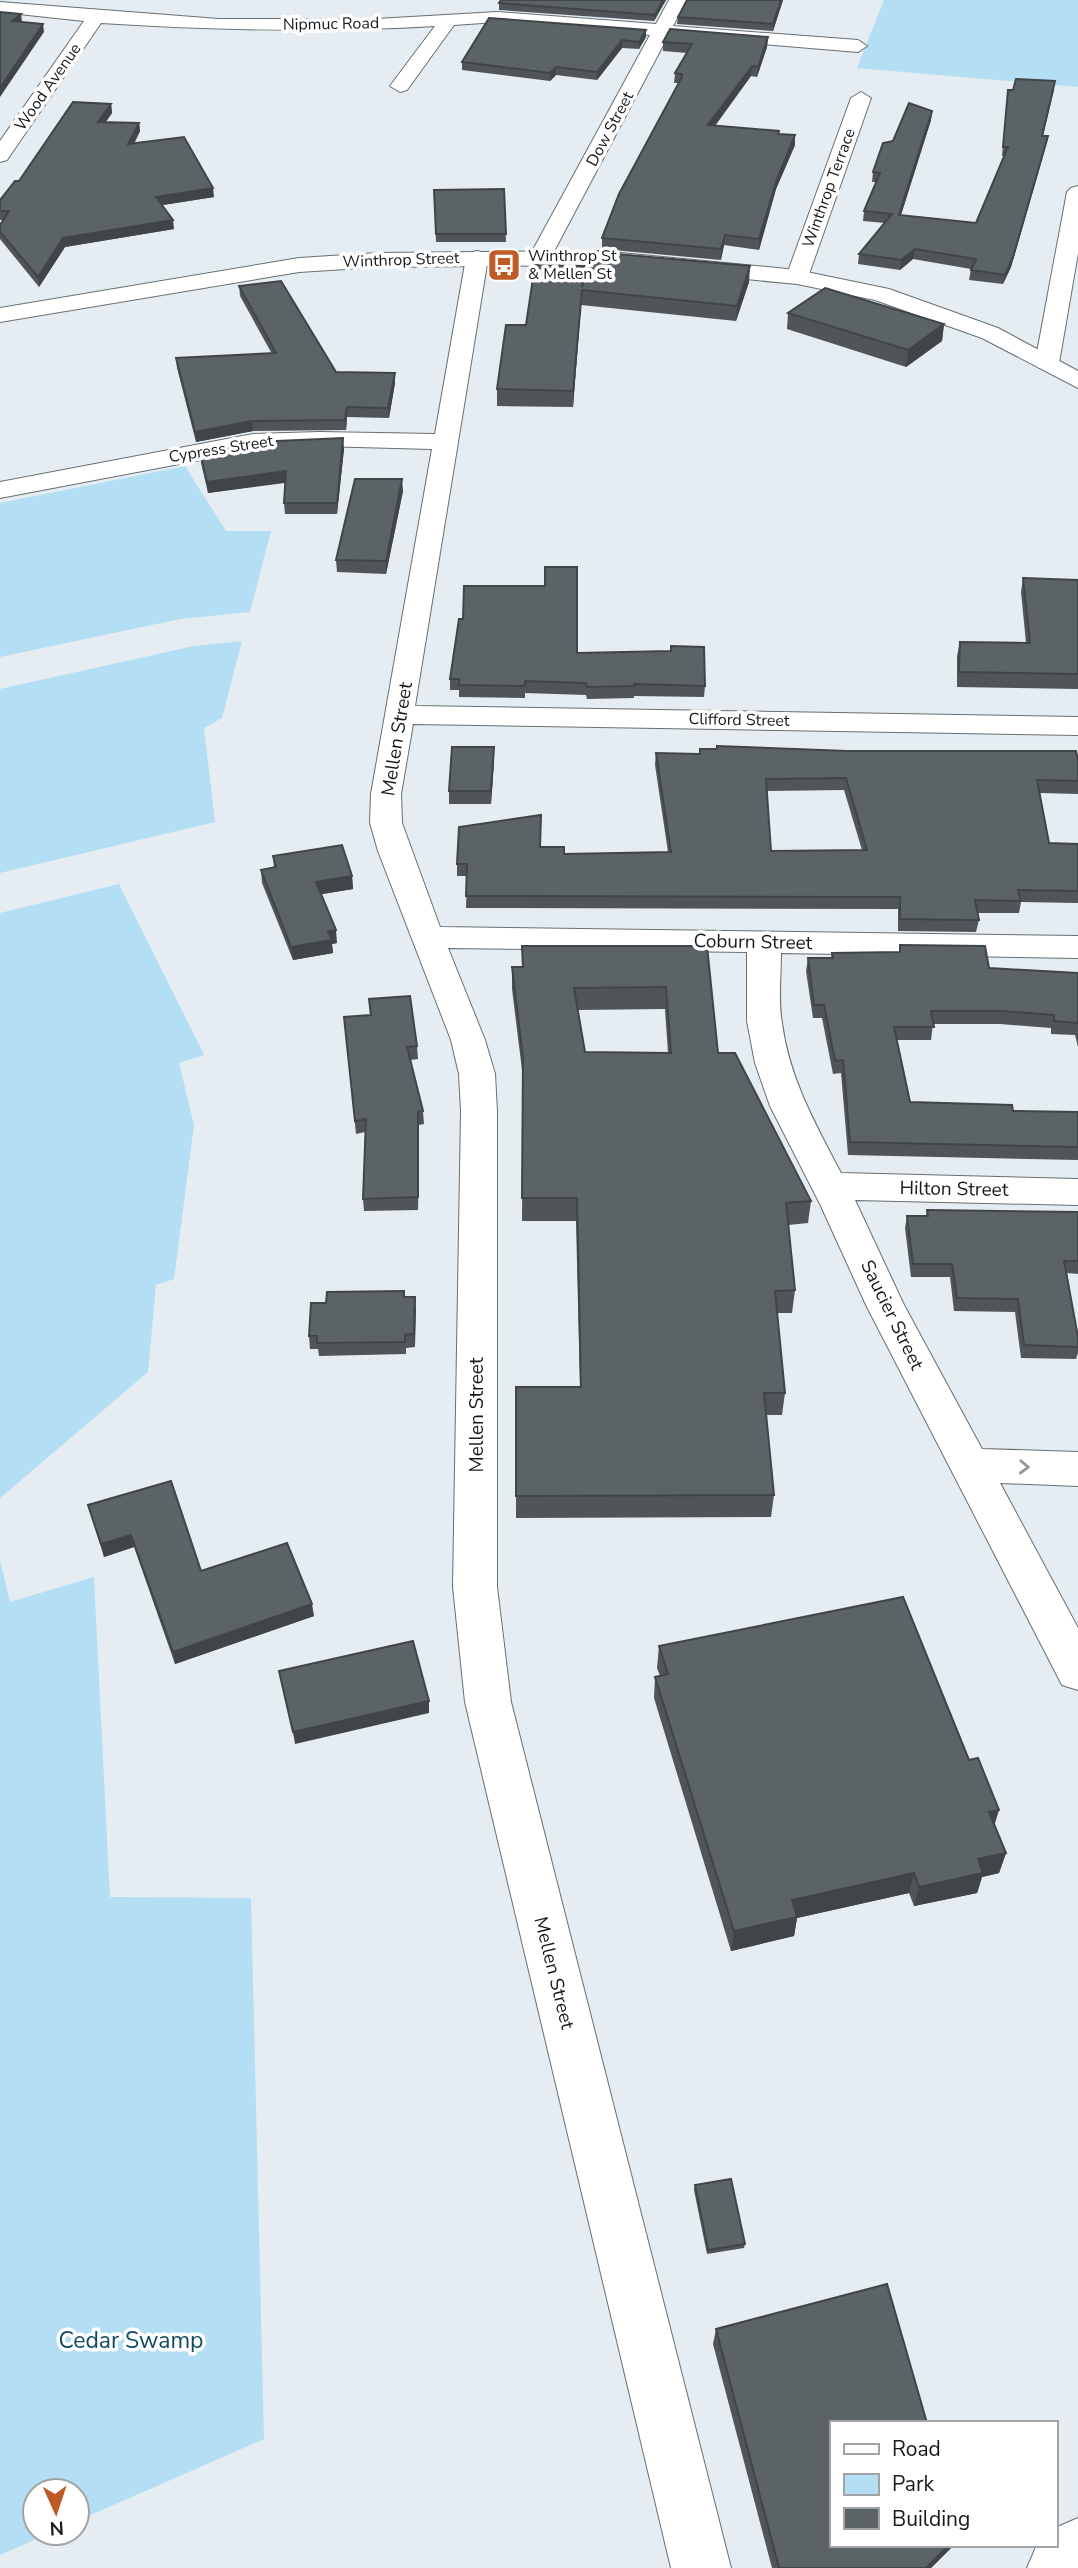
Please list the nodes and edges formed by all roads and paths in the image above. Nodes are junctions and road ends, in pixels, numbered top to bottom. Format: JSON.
{"nodes":[{"id":1,"x":466,"y":0,"type":"edge"},
{"id":2,"x":678,"y":0,"type":"edge"},
{"id":3,"x":0,"y":7,"type":"edge"},
{"id":4,"x":96,"y":17,"type":"junction"},
{"id":5,"x":452,"y":18,"type":"junction"},
{"id":6,"x":662,"y":29,"type":"junction"},
{"id":7,"x":858,"y":46,"type":"dead end"},
{"id":8,"x":400,"y":86,"type":"dead end"},
{"id":9,"x":860,"y":98,"type":"dead end"},
{"id":10,"x":0,"y":156,"type":"edge"},
{"id":11,"x":1078,"y":192,"type":"edge"},
{"id":12,"x":540,"y":257,"type":"junction"},
{"id":13,"x":477,"y":258,"type":"junction"},
{"id":14,"x":797,"y":277,"type":"junction"},
{"id":15,"x":0,"y":315,"type":"edge"},
{"id":16,"x":1046,"y":363,"type":"junction"},
{"id":17,"x":1078,"y":381,"type":"edge"},
{"id":18,"x":446,"y":442,"type":"junction"},
{"id":19,"x":0,"y":490,"type":"edge"},
{"id":20,"x":400,"y":715,"type":"junction"},
{"id":21,"x":1078,"y":726,"type":"edge"},
{"id":22,"x":428,"y":937,"type":"junction"},
{"id":23,"x":764,"y":943,"type":"junction"},
{"id":24,"x":1078,"y":947,"type":"edge"},
{"id":25,"x":830,"y":1186,"type":"junction"},
{"id":26,"x":1078,"y":1192,"type":"edge"},
{"id":27,"x":970,"y":1465,"type":"junction"},
{"id":28,"x":1078,"y":1469,"type":"edge"},
{"id":29,"x":1078,"y":1671,"type":"edge"},
{"id":30,"x":1078,"y":2547,"type":"edge"},
{"id":31,"x":701,"y":2568,"type":"edge"},
{"id":32,"x":1057,"y":2568,"type":"edge"}],
"edges":[{"from":1,"to":5,"type":"street"},
{"from":2,"to":6,"type":"street","name":"Dow Street"},
{"from":3,"to":4,"type":"street","name":"Nipmuc Road"},
{"from":4,"to":5,"type":"street","name":"Nipmuc Road"},
{"from":4,"to":10,"type":"street","name":"Wood Avenue"},
{"from":5,"to":6,"type":"street","name":"Nipmuc Road"},
{"from":5,"to":8,"type":"street"},
{"from":6,"to":7,"type":"street","name":"Nipmuc Road"},
{"from":6,"to":12,"type":"street","name":"Dow Street"},
{"from":9,"to":14,"type":"street","name":"Winthrop Terrace"},
{"from":11,"to":16,"type":"street"},
{"from":12,"to":13,"type":"street","name":"Winthrop Street"},
{"from":12,"to":14,"type":"street","name":"Winthrop Street"},
{"from":13,"to":15,"type":"street","name":"Winthrop Street"},
{"from":13,"to":18,"type":"street","name":"Mellen Street"},
{"from":14,"to":16,"type":"street","name":"Winthrop Street"},
{"from":16,"to":17,"type":"street","name":"Winthrop Street"},
{"from":18,"to":19,"type":"street","name":"Cypress Street"},
{"from":18,"to":20,"type":"street","name":"Mellen Street"},
{"from":20,"to":21,"type":"street","name":"Clifford Street"},
{"from":20,"to":22,"type":"street","name":"Mellen Street"},
{"from":22,"to":23,"type":"street","name":"Coburn Street"},
{"from":22,"to":31,"type":"street","name":"Mellen Street"},
{"from":23,"to":24,"type":"street","name":"Coburn Street"},
{"from":23,"to":25,"type":"street","name":"Saucier Street"},
{"from":25,"to":26,"type":"street","name":"Hilton Street"},
{"from":25,"to":27,"type":"street","name":"Saucier Street"},
{"from":27,"to":28,"type":"street","one_way":true},
{"from":27,"to":29,"type":"street","name":"Saucier Street"},
{"from":30,"to":32,"type":"street"}]}
